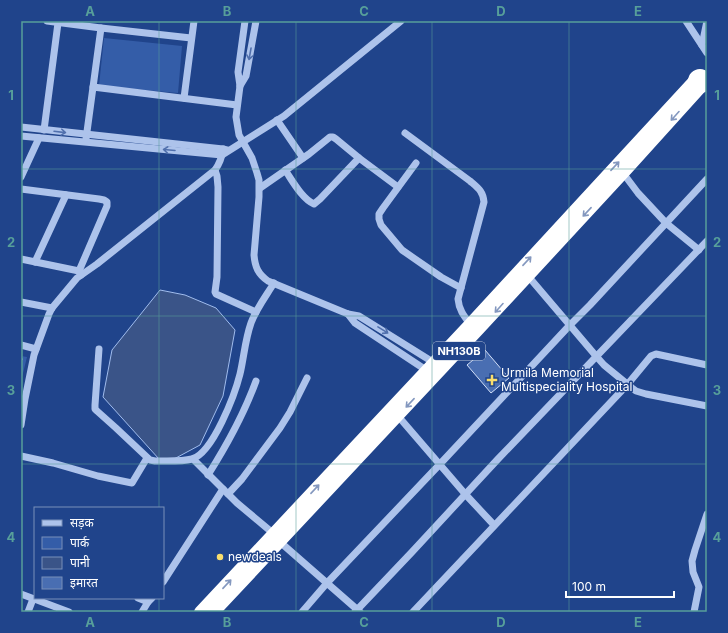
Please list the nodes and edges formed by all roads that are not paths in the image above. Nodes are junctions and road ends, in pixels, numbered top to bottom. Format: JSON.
{"nodes":[{"id":1,"x":47,"y":21,"type":"edge"},
{"id":2,"x":194,"y":21,"type":"edge"},
{"id":3,"x":245,"y":21,"type":"edge"},
{"id":4,"x":256,"y":21,"type":"edge"},
{"id":5,"x":401,"y":21,"type":"edge"},
{"id":6,"x":686,"y":21,"type":"edge"},
{"id":7,"x":707,"y":21,"type":"edge"},
{"id":8,"x":58,"y":23,"type":"junction"},
{"id":9,"x":101,"y":28,"type":"junction"},
{"id":10,"x":191,"y":38,"type":"junction"},
{"id":11,"x":702,"y":45,"type":"junction"},
{"id":12,"x":707,"y":53,"type":"edge"},
{"id":13,"x":703,"y":81,"type":"edge"},
{"id":14,"x":240,"y":86,"type":"junction"},
{"id":15,"x":93,"y":87,"type":"junction"},
{"id":16,"x":184,"y":98,"type":"junction"},
{"id":17,"x":237,"y":105,"type":"junction"},
{"id":18,"x":277,"y":120,"type":"junction"},
{"id":19,"x":21,"y":127,"type":"edge"},
{"id":20,"x":44,"y":130,"type":"junction"},
{"id":21,"x":404,"y":133,"type":"dead end"},
{"id":22,"x":87,"y":134,"type":"junction"},
{"id":23,"x":21,"y":136,"type":"edge"},
{"id":24,"x":39,"y":138,"type":"junction"},
{"id":25,"x":86,"y":142,"type":"junction"},
{"id":26,"x":243,"y":142,"type":"junction"},
{"id":27,"x":224,"y":152,"type":"junction"},
{"id":28,"x":303,"y":158,"type":"junction"},
{"id":29,"x":359,"y":158,"type":"junction"},
{"id":30,"x":416,"y":163,"type":"dead end"},
{"id":31,"x":215,"y":170,"type":"junction"},
{"id":32,"x":285,"y":170,"type":"junction"},
{"id":33,"x":623,"y":173,"type":"junction"},
{"id":34,"x":21,"y":177,"type":"edge"},
{"id":35,"x":707,"y":179,"type":"edge"},
{"id":36,"x":398,"y":187,"type":"junction"},
{"id":37,"x":260,"y":188,"type":"junction"},
{"id":38,"x":21,"y":189,"type":"edge"},
{"id":39,"x":66,"y":195,"type":"junction"},
{"id":40,"x":666,"y":223,"type":"junction"},
{"id":41,"x":707,"y":241,"type":"edge"},
{"id":42,"x":699,"y":250,"type":"junction"},
{"id":43,"x":21,"y":259,"type":"edge"},
{"id":44,"x":35,"y":262,"type":"junction"},
{"id":45,"x":80,"y":273,"type":"junction"},
{"id":46,"x":528,"y":276,"type":"junction"},
{"id":47,"x":274,"y":284,"type":"junction"},
{"id":48,"x":461,"y":288,"type":"junction"},
{"id":49,"x":21,"y":302,"type":"edge"},
{"id":50,"x":52,"y":308,"type":"junction"},
{"id":51,"x":256,"y":312,"type":"junction"},
{"id":52,"x":348,"y":314,"type":"junction"},
{"id":53,"x":470,"y":324,"type":"junction"},
{"id":54,"x":570,"y":326,"type":"junction"},
{"id":55,"x":21,"y":345,"type":"edge"},
{"id":56,"x":36,"y":349,"type":"junction"},
{"id":57,"x":99,"y":349,"type":"dead end"},
{"id":58,"x":596,"y":356,"type":"junction"},
{"id":59,"x":707,"y":365,"type":"edge"},
{"id":60,"x":434,"y":369,"type":"junction"},
{"id":61,"x":307,"y":378,"type":"dead end"},
{"id":62,"x":256,"y":381,"type":"dead end"},
{"id":63,"x":627,"y":385,"type":"junction"},
{"id":64,"x":23,"y":399,"type":"edge"},
{"id":65,"x":707,"y":406,"type":"edge"},
{"id":66,"x":398,"y":416,"type":"junction"},
{"id":67,"x":21,"y":425,"type":"edge"},
{"id":68,"x":21,"y":456,"type":"edge"},
{"id":69,"x":147,"y":458,"type":"junction"},
{"id":70,"x":193,"y":459,"type":"junction"},
{"id":71,"x":440,"y":464,"type":"junction"},
{"id":72,"x":208,"y":475,"type":"junction"},
{"id":73,"x":226,"y":492,"type":"junction"},
{"id":74,"x":466,"y":494,"type":"junction"},
{"id":75,"x":707,"y":514,"type":"edge"},
{"id":76,"x":494,"y":525,"type":"junction"},
{"id":77,"x":277,"y":538,"type":"junction"},
{"id":78,"x":164,"y":581,"type":"edge"},
{"id":79,"x":327,"y":583,"type":"junction"},
{"id":80,"x":21,"y":594,"type":"edge"},
{"id":81,"x":33,"y":599,"type":"junction"},
{"id":82,"x":150,"y":600,"type":"edge"},
{"id":83,"x":358,"y":611,"type":"edge"},
{"id":84,"x":28,"y":612,"type":"edge"},
{"id":85,"x":69,"y":612,"type":"edge"},
{"id":86,"x":142,"y":612,"type":"edge"},
{"id":87,"x":200,"y":612,"type":"edge"},
{"id":88,"x":214,"y":612,"type":"edge"},
{"id":89,"x":302,"y":612,"type":"edge"},
{"id":90,"x":413,"y":612,"type":"edge"},
{"id":91,"x":694,"y":612,"type":"edge"}],
"edges":[{"from":1,"to":8,"type":"street"},
{"from":2,"to":10,"type":"street"},
{"from":3,"to":14,"type":"street"},
{"from":4,"to":14,"type":"street","one_way":true},
{"from":5,"to":18,"type":"street"},
{"from":6,"to":11,"type":"street"},
{"from":7,"to":11,"type":"street"},
{"from":8,"to":9,"type":"street"},
{"from":8,"to":20,"type":"street"},
{"from":9,"to":10,"type":"street"},
{"from":9,"to":15,"type":"street"},
{"from":10,"to":16,"type":"street"},
{"from":11,"to":12,"type":"street"},
{"from":13,"to":33,"type":"highway","number":"NH130B","one_way":true},
{"from":53,"to":13,"type":"highway","number":"NH130B","one_way":true},
{"from":14,"to":17,"type":"street"},
{"from":15,"to":16,"type":"street"},
{"from":15,"to":22,"type":"street"},
{"from":16,"to":17,"type":"street"},
{"from":17,"to":26,"type":"street"},
{"from":18,"to":26,"type":"street"},
{"from":18,"to":28,"type":"street"},
{"from":19,"to":20,"type":"street"},
{"from":20,"to":22,"type":"street","one_way":true},
{"from":21,"to":48,"type":"street"},
{"from":22,"to":25,"type":"street"},
{"from":22,"to":27,"type":"street"},
{"from":23,"to":24,"type":"street"},
{"from":24,"to":25,"type":"street"},
{"from":24,"to":34,"type":"street"},
{"from":27,"to":25,"type":"street","one_way":true},
{"from":26,"to":27,"type":"street"},
{"from":26,"to":37,"type":"street"},
{"from":27,"to":31,"type":"street"},
{"from":28,"to":29,"type":"street"},
{"from":28,"to":32,"type":"street"},
{"from":29,"to":32,"type":"street"},
{"from":29,"to":36,"type":"street"},
{"from":30,"to":36,"type":"street"},
{"from":31,"to":45,"type":"street"},
{"from":31,"to":51,"type":"street"},
{"from":32,"to":37,"type":"street"},
{"from":33,"to":40,"type":"street"},
{"from":33,"to":46,"type":"highway","number":"NH130B","one_way":true},
{"from":35,"to":40,"type":"street"},
{"from":36,"to":48,"type":"street"},
{"from":37,"to":47,"type":"street"},
{"from":38,"to":39,"type":"street"},
{"from":39,"to":44,"type":"street"},
{"from":39,"to":45,"type":"street"},
{"from":40,"to":42,"type":"street"},
{"from":40,"to":54,"type":"street"},
{"from":41,"to":42,"type":"street"},
{"from":42,"to":58,"type":"street"},
{"from":43,"to":44,"type":"street"},
{"from":44,"to":45,"type":"street"},
{"from":45,"to":50,"type":"street"},
{"from":46,"to":54,"type":"street"},
{"from":46,"to":60,"type":"highway","number":"NH130B","one_way":true},
{"from":47,"to":51,"type":"street"},
{"from":47,"to":52,"type":"street"},
{"from":48,"to":53,"type":"street"},
{"from":49,"to":50,"type":"street"},
{"from":50,"to":56,"type":"street"},
{"from":51,"to":70,"type":"street"},
{"from":52,"to":60,"type":"street","one_way":true},
{"from":52,"to":60,"type":"street"},
{"from":53,"to":60,"type":"highway","number":"NH130B"},
{"from":54,"to":58,"type":"street"},
{"from":54,"to":71,"type":"street"},
{"from":55,"to":56,"type":"street"},
{"from":56,"to":64,"type":"street"},
{"from":57,"to":69,"type":"street"},
{"from":58,"to":63,"type":"street"},
{"from":58,"to":74,"type":"street"},
{"from":59,"to":63,"type":"street"},
{"from":60,"to":66,"type":"highway","number":"NH130B","one_way":true},
{"from":77,"to":60,"type":"highway","number":"NH130B","one_way":true},
{"from":61,"to":73,"type":"street"},
{"from":62,"to":72,"type":"street"},
{"from":63,"to":65,"type":"street"},
{"from":63,"to":76,"type":"street"},
{"from":64,"to":67,"type":"street"},
{"from":66,"to":71,"type":"street"},
{"from":66,"to":77,"type":"highway","number":"NH130B"},
{"from":68,"to":69,"type":"street"},
{"from":69,"to":70,"type":"street"},
{"from":70,"to":72,"type":"street"},
{"from":71,"to":74,"type":"street"},
{"from":71,"to":79,"type":"street"},
{"from":72,"to":73,"type":"street"},
{"from":73,"to":77,"type":"street"},
{"from":73,"to":78,"type":"street"},
{"from":74,"to":76,"type":"street"},
{"from":74,"to":83,"type":"street"},
{"from":75,"to":91,"type":"street"},
{"from":76,"to":90,"type":"street"},
{"from":77,"to":79,"type":"street"},
{"from":87,"to":77,"type":"highway","number":"NH130B","one_way":true},
{"from":77,"to":88,"type":"highway","number":"NH130B"},
{"from":79,"to":83,"type":"street"},
{"from":79,"to":89,"type":"street"},
{"from":80,"to":81,"type":"street"},
{"from":81,"to":84,"type":"street"},
{"from":81,"to":85,"type":"street"},
{"from":82,"to":86,"type":"street"}]}
